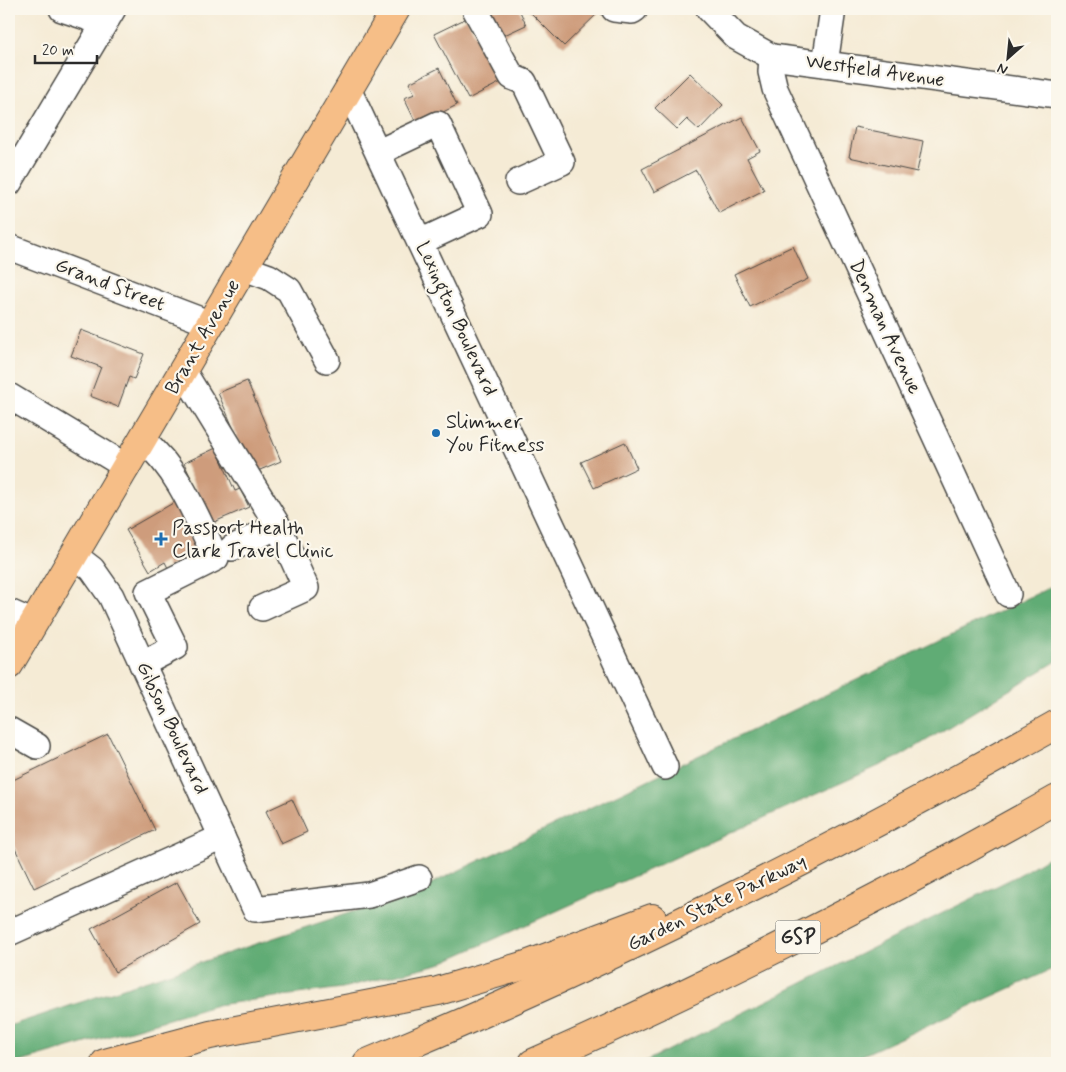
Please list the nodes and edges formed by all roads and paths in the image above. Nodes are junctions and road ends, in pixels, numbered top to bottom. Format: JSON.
{"nodes":[{"id":1,"x":62,"y":9,"type":"edge"},
{"id":2,"x":396,"y":9,"type":"edge"},
{"id":3,"x":475,"y":9,"type":"edge"},
{"id":4,"x":614,"y":9,"type":"edge"},
{"id":5,"x":635,"y":9,"type":"edge"},
{"id":6,"x":709,"y":9,"type":"edge"},
{"id":7,"x":833,"y":9,"type":"edge"},
{"id":8,"x":108,"y":16,"type":"edge"},
{"id":9,"x":772,"y":57,"type":"junction"},
{"id":10,"x":825,"y":64,"type":"junction"},
{"id":11,"x":348,"y":89,"type":"junction"},
{"id":12,"x":1057,"y":95,"type":"edge"},
{"id":13,"x":379,"y":152,"type":"junction"},
{"id":14,"x":518,"y":182,"type":"dead end"},
{"id":15,"x":9,"y":183,"type":"edge"},
{"id":16,"x":420,"y":242,"type":"junction"},
{"id":17,"x":9,"y":247,"type":"edge"},
{"id":18,"x":244,"y":268,"type":"junction"},
{"id":19,"x":211,"y":324,"type":"junction"},
{"id":20,"x":327,"y":360,"type":"dead end"},
{"id":21,"x":183,"y":372,"type":"junction"},
{"id":22,"x":9,"y":396,"type":"edge"},
{"id":23,"x":143,"y":440,"type":"junction"},
{"id":24,"x":127,"y":467,"type":"junction"},
{"id":25,"x":278,"y":526,"type":"junction"},
{"id":26,"x":224,"y":553,"type":"junction"},
{"id":27,"x":75,"y":556,"type":"junction"},
{"id":28,"x":1008,"y":594,"type":"dead end"},
{"id":29,"x":262,"y":608,"type":"dead end"},
{"id":30,"x":9,"y":612,"type":"edge"},
{"id":31,"x":34,"y":623,"type":"junction"},
{"id":32,"x":142,"y":664,"type":"junction"},
{"id":33,"x":9,"y":665,"type":"edge"},
{"id":34,"x":1057,"y":724,"type":"edge"},
{"id":35,"x":9,"y":730,"type":"edge"},
{"id":36,"x":37,"y":746,"type":"dead end"},
{"id":37,"x":665,"y":767,"type":"dead end"},
{"id":38,"x":1057,"y":799,"type":"edge"},
{"id":39,"x":222,"y":837,"type":"junction"},
{"id":40,"x":805,"y":860,"type":"junction"},
{"id":41,"x":419,"y":878,"type":"dead end"},
{"id":42,"x":845,"y":914,"type":"junction"},
{"id":43,"x":9,"y":928,"type":"edge"},
{"id":44,"x":105,"y":1063,"type":"edge"},
{"id":45,"x":367,"y":1063,"type":"edge"},
{"id":46,"x":533,"y":1063,"type":"edge"},
{"id":47,"x":570,"y":1063,"type":"edge"}],
"edges":[{"from":1,"to":8,"type":"street"},
{"from":2,"to":11,"type":"main road","name":"Brant Avenue"},
{"from":3,"to":14,"type":"street"},
{"from":4,"to":5,"type":"street"},
{"from":6,"to":9,"type":"street","name":"Westfield Avenue"},
{"from":7,"to":10,"type":"street"},
{"from":8,"to":15,"type":"street"},
{"from":9,"to":10,"type":"street","name":"Westfield Avenue"},
{"from":9,"to":28,"type":"street","name":"Denman Avenue"},
{"from":10,"to":12,"type":"street","name":"Westfield Avenue"},
{"from":11,"to":13,"type":"street","name":"Lexington Boulevard"},
{"from":11,"to":18,"type":"main road","name":"Brant Avenue"},
{"from":13,"to":16,"type":"street","name":"Lexington Boulevard"},
{"from":13,"to":16,"type":"street"},
{"from":16,"to":37,"type":"street","name":"Lexington Boulevard"},
{"from":17,"to":19,"type":"street","name":"Grand Street"},
{"from":18,"to":19,"type":"main road","name":"Brant Avenue"},
{"from":18,"to":20,"type":"street"},
{"from":19,"to":21,"type":"main road","name":"Brant Avenue"},
{"from":21,"to":23,"type":"main road","name":"Brant Avenue"},
{"from":21,"to":25,"type":"street"},
{"from":22,"to":24,"type":"street"},
{"from":23,"to":24,"type":"main road","name":"Brant Avenue"},
{"from":23,"to":26,"type":"street"},
{"from":24,"to":27,"type":"main road","name":"Brant Avenue"},
{"from":25,"to":26,"type":"street"},
{"from":25,"to":29,"type":"street"},
{"from":26,"to":32,"type":"street"},
{"from":27,"to":31,"type":"main road","name":"Brant Avenue"},
{"from":27,"to":32,"type":"street","name":"Gibson Boulevard"},
{"from":30,"to":31,"type":"street"},
{"from":31,"to":33,"type":"main road","name":"Brant Avenue"},
{"from":32,"to":39,"type":"street","name":"Gibson Boulevard"},
{"from":34,"to":40,"type":"main road","name":"Garden State Parkway"},
{"from":35,"to":36,"type":"street"},
{"from":38,"to":42,"type":"main road","number":"GSP"},
{"from":39,"to":41,"type":"street","name":"Gibson Boulevard"},
{"from":39,"to":43,"type":"street"},
{"from":40,"to":44,"type":"main road"},
{"from":40,"to":45,"type":"main road","name":"Garden State Parkway"},
{"from":42,"to":46,"type":"main road","number":"GSP"},
{"from":42,"to":47,"type":"main road"}]}
